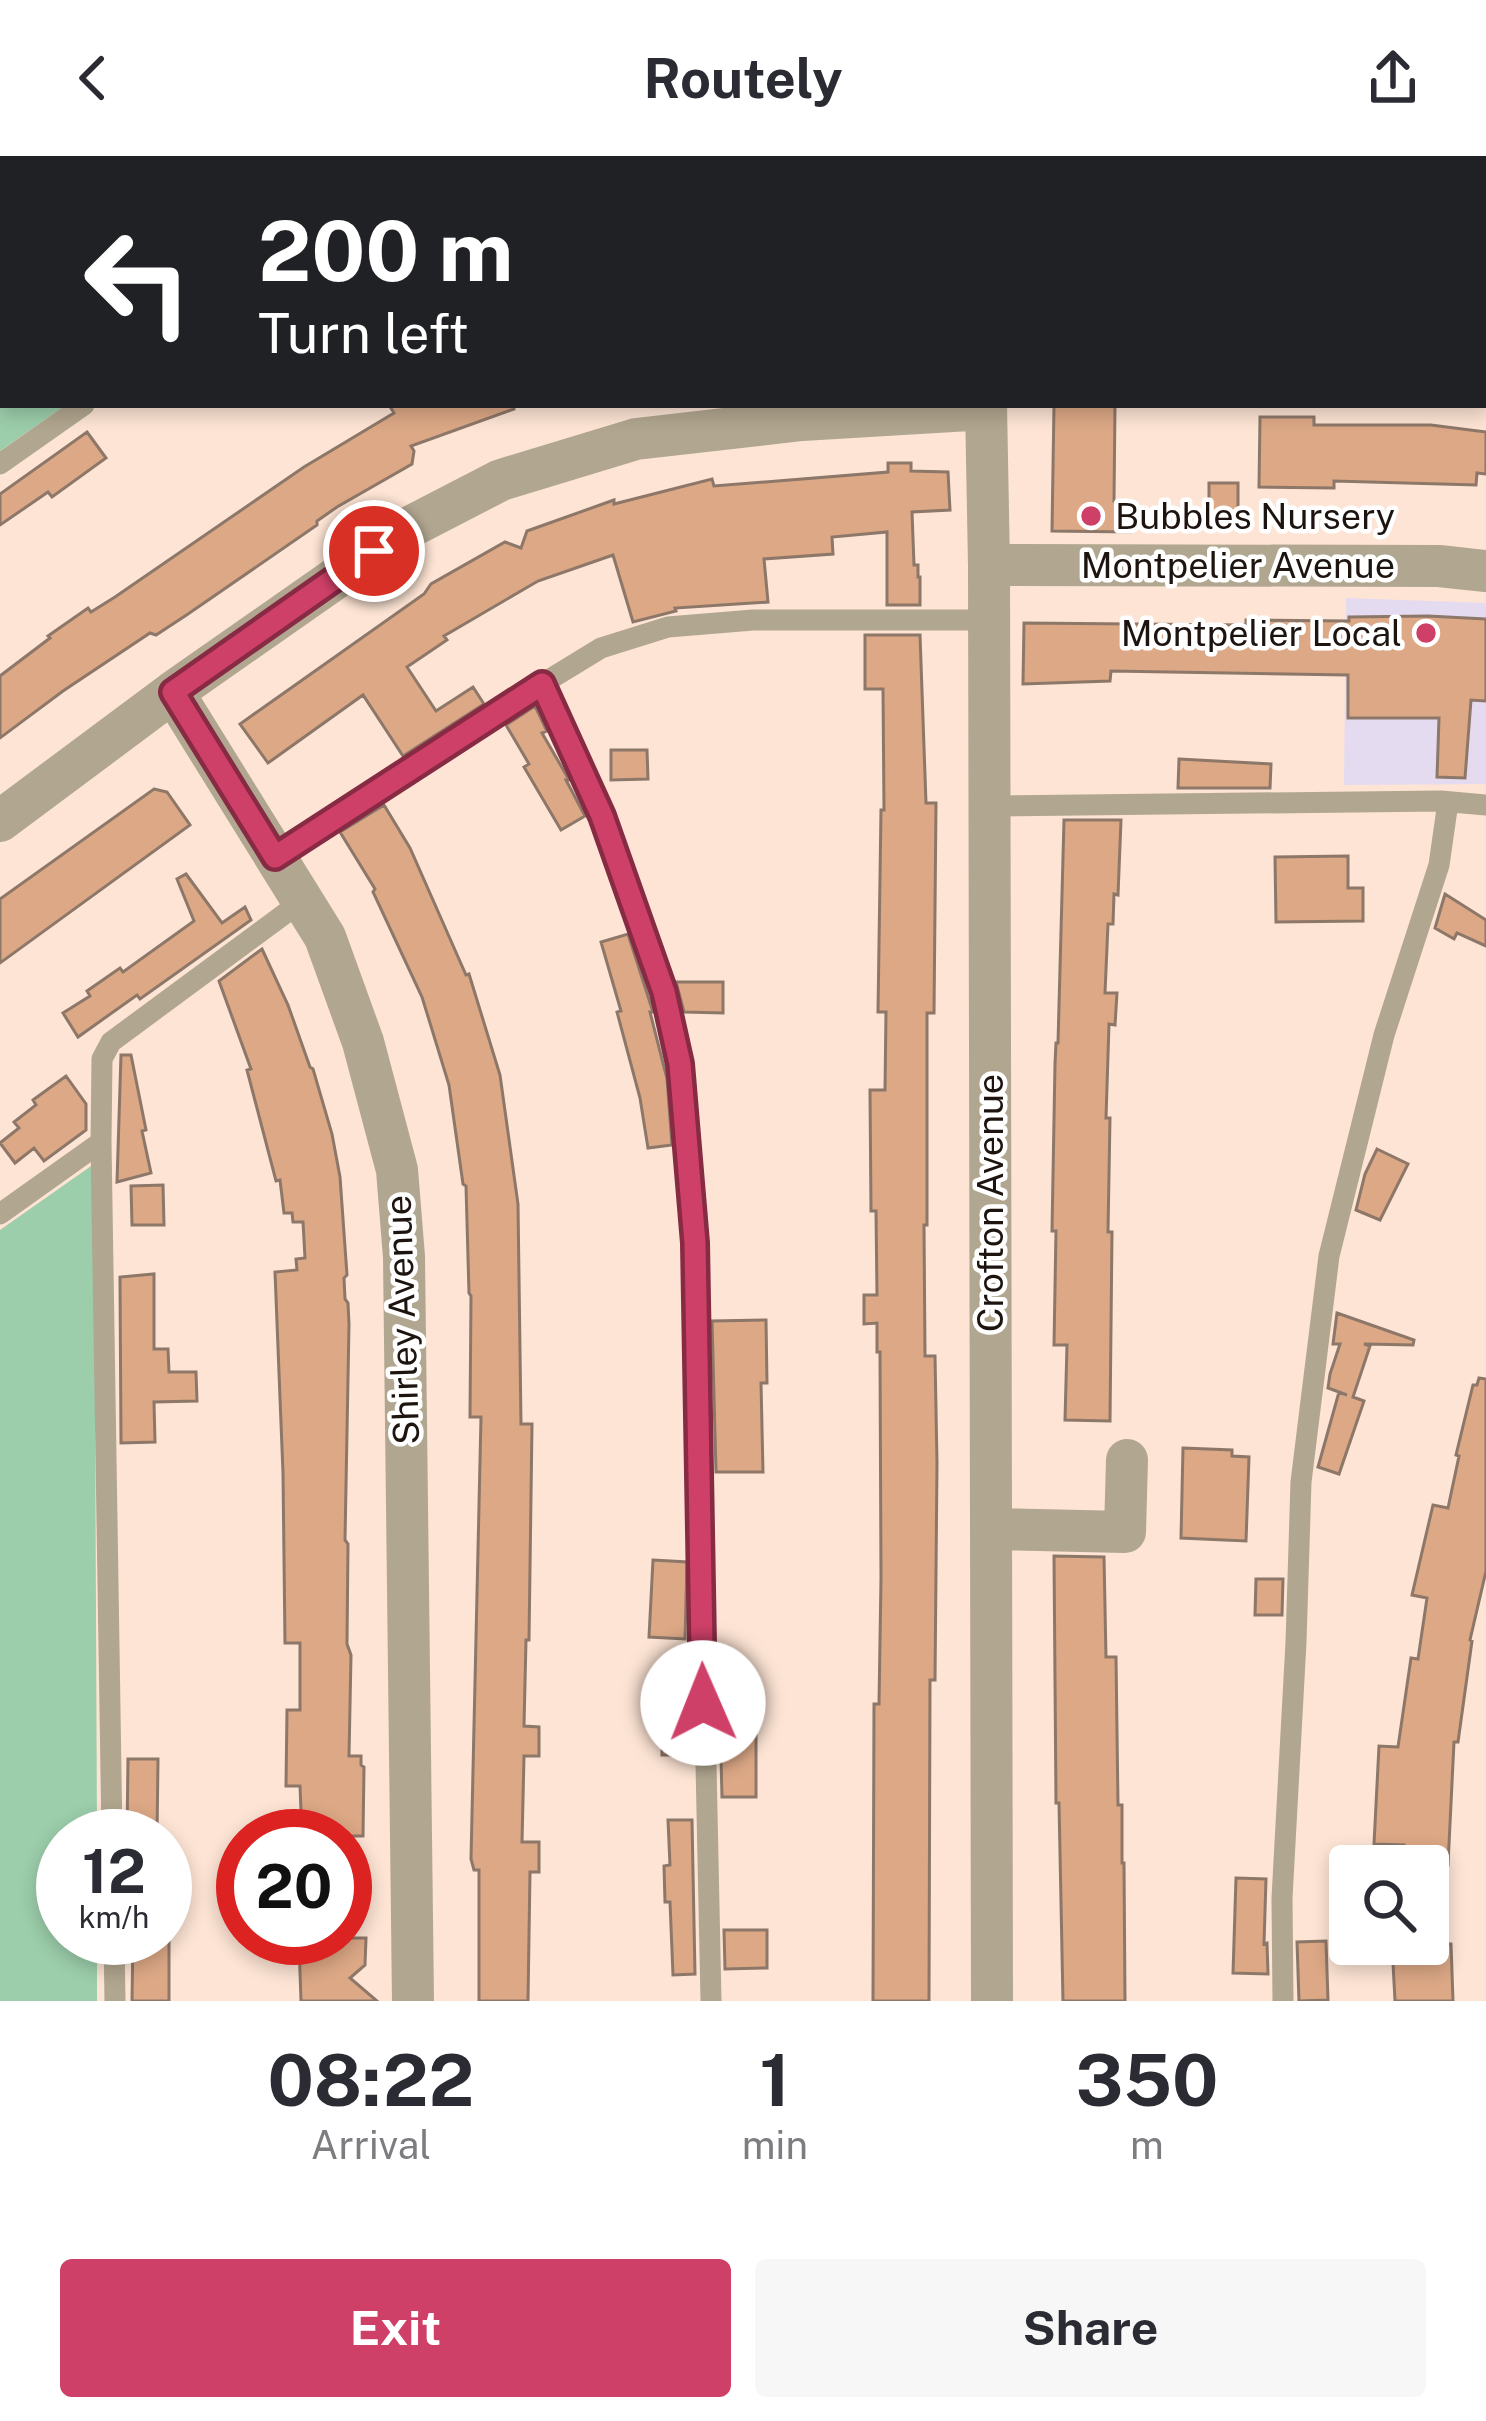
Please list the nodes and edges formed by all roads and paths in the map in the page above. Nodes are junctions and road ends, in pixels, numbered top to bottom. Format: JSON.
{"nodes":[{"id":1,"x":80,"y":408,"type":"edge"},
{"id":2,"x":955,"y":408,"type":"edge"},
{"id":3,"x":986,"y":408,"type":"edge"},
{"id":4,"x":769,"y":414,"type":"edge"},
{"id":5,"x":0,"y":464,"type":"edge"},
{"id":6,"x":989,"y":565,"type":"junction"},
{"id":7,"x":1486,"y":571,"type":"edge"},
{"id":8,"x":989,"y":620,"type":"junction"},
{"id":9,"x":542,"y":684,"type":"junction"},
{"id":10,"x":173,"y":692,"type":"junction"},
{"id":11,"x":1448,"y":802,"type":"junction"},
{"id":12,"x":1486,"y":805,"type":"edge"},
{"id":13,"x":989,"y":806,"type":"junction"},
{"id":14,"x":0,"y":821,"type":"edge"},
{"id":15,"x":275,"y":857,"type":"junction"},
{"id":16,"x":302,"y":901,"type":"junction"},
{"id":17,"x":101,"y":1142,"type":"junction"},
{"id":18,"x":0,"y":1214,"type":"edge"},
{"id":19,"x":1127,"y":1460,"type":"dead end"},
{"id":20,"x":991,"y":1529,"type":"junction"},
{"id":21,"x":112,"y":1809,"type":"edge"},
{"id":22,"x":114,"y":1965,"type":"edge"},
{"id":23,"x":115,"y":2001,"type":"edge"},
{"id":24,"x":413,"y":2001,"type":"edge"},
{"id":25,"x":711,"y":2001,"type":"edge"},
{"id":26,"x":992,"y":2001,"type":"edge"},
{"id":27,"x":1283,"y":2001,"type":"edge"}],
"edges":[{"from":1,"to":5,"type":"lane"},
{"from":2,"to":4,"type":"street"},
{"from":3,"to":6,"type":"street","name":"Crofton Avenue"},
{"from":4,"to":10,"type":"street"},
{"from":6,"to":7,"type":"street","name":"Montpelier Avenue"},
{"from":6,"to":8,"type":"street","name":"Crofton Avenue"},
{"from":8,"to":9,"type":"lane"},
{"from":8,"to":13,"type":"street","name":"Crofton Avenue"},
{"from":9,"to":15,"type":"lane"},
{"from":9,"to":25,"type":"lane"},
{"from":10,"to":14,"type":"street"},
{"from":10,"to":15,"type":"street","name":"Shirley Avenue"},
{"from":11,"to":12,"type":"lane"},
{"from":11,"to":13,"type":"lane"},
{"from":11,"to":27,"type":"lane"},
{"from":13,"to":20,"type":"street","name":"Crofton Avenue"},
{"from":15,"to":16,"type":"street","name":"Shirley Avenue"},
{"from":16,"to":17,"type":"lane"},
{"from":16,"to":24,"type":"street","name":"Shirley Avenue"},
{"from":17,"to":18,"type":"lane"},
{"from":17,"to":21,"type":"lane"},
{"from":19,"to":20,"type":"street"},
{"from":20,"to":26,"type":"street","name":"Crofton Avenue"},
{"from":22,"to":23,"type":"lane"}]}
